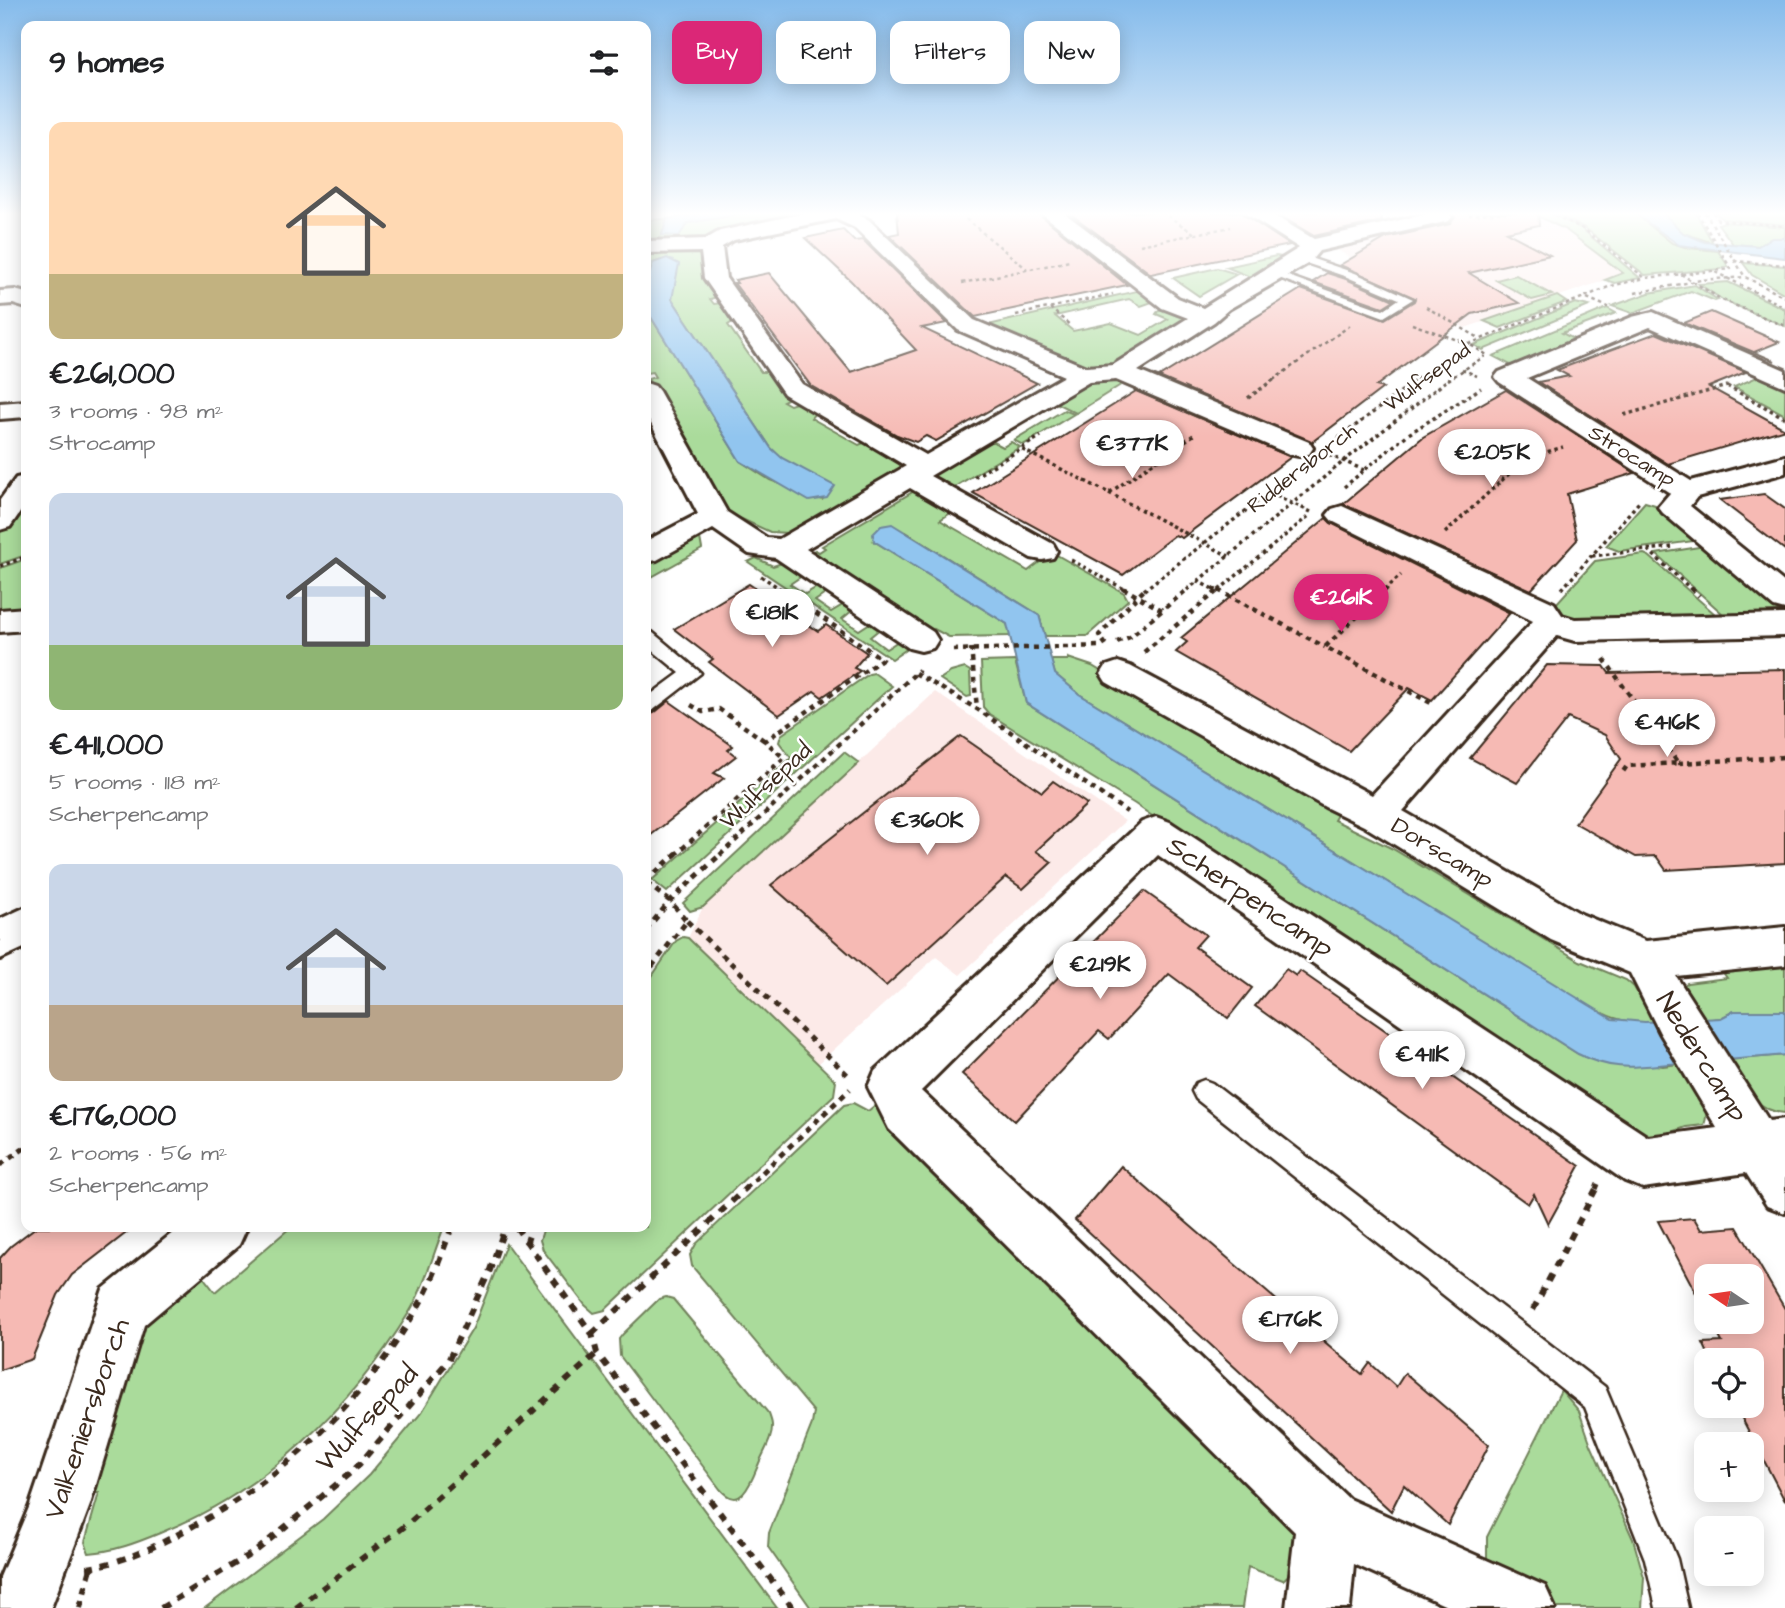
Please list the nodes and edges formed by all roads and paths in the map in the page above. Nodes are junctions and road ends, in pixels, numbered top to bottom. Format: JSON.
{"nodes":[{"id":1,"x":721,"y":287,"type":"edge"},
{"id":2,"x":926,"y":287,"type":"edge"},
{"id":3,"x":944,"y":287,"type":"edge"},
{"id":4,"x":1143,"y":287,"type":"edge"},
{"id":5,"x":1149,"y":287,"type":"edge"},
{"id":6,"x":1250,"y":287,"type":"edge"},
{"id":7,"x":1309,"y":287,"type":"edge"},
{"id":8,"x":1379,"y":287,"type":"edge"},
{"id":9,"x":1608,"y":287,"type":"edge"},
{"id":10,"x":1658,"y":287,"type":"edge"},
{"id":11,"x":1700,"y":287,"type":"edge"},
{"id":12,"x":1744,"y":287,"type":"edge"},
{"id":13,"x":1765,"y":287,"type":"edge"},
{"id":14,"x":929,"y":290,"type":"junction"},
{"id":15,"x":1626,"y":297,"type":"dead end"},
{"id":16,"x":1785,"y":297,"type":"edge"},
{"id":17,"x":1406,"y":299,"type":"junction"},
{"id":18,"x":1612,"y":303,"type":"dead end"},
{"id":19,"x":1785,"y":307,"type":"edge"},
{"id":20,"x":1050,"y":308,"type":"junction"},
{"id":21,"x":1592,"y":311,"type":"dead end"},
{"id":22,"x":1379,"y":312,"type":"junction"},
{"id":23,"x":1206,"y":317,"type":"junction"},
{"id":24,"x":1071,"y":326,"type":"dead end"},
{"id":25,"x":1785,"y":327,"type":"edge"},
{"id":26,"x":974,"y":329,"type":"junction"},
{"id":27,"x":1479,"y":338,"type":"junction"},
{"id":28,"x":1469,"y":344,"type":"junction"},
{"id":29,"x":1497,"y":350,"type":"dead end"},
{"id":30,"x":1487,"y":355,"type":"junction"},
{"id":31,"x":1119,"y":372,"type":"junction"},
{"id":32,"x":1083,"y":375,"type":"junction"},
{"id":33,"x":1785,"y":379,"type":"edge"},
{"id":34,"x":1727,"y":386,"type":"dead end"},
{"id":35,"x":651,"y":400,"type":"edge"},
{"id":36,"x":21,"y":409,"type":"edge"},
{"id":37,"x":0,"y":411,"type":"edge"},
{"id":38,"x":1223,"y":415,"type":"junction"},
{"id":39,"x":1592,"y":431,"type":"junction"},
{"id":40,"x":1307,"y":456,"type":"junction"},
{"id":41,"x":1344,"y":461,"type":"junction"},
{"id":42,"x":1785,"y":464,"type":"edge"},
{"id":43,"x":1364,"y":470,"type":"dead end"},
{"id":44,"x":919,"y":471,"type":"junction"},
{"id":45,"x":1676,"y":484,"type":"junction"},
{"id":46,"x":21,"y":491,"type":"edge"},
{"id":47,"x":1110,"y":493,"type":"junction"},
{"id":48,"x":1270,"y":493,"type":"junction"},
{"id":49,"x":944,"y":495,"type":"junction"},
{"id":50,"x":1294,"y":504,"type":"junction"},
{"id":51,"x":1342,"y":515,"type":"dead end"},
{"id":52,"x":714,"y":517,"type":"junction"},
{"id":53,"x":0,"y":521,"type":"edge"},
{"id":54,"x":1715,"y":542,"type":"junction"},
{"id":55,"x":1206,"y":543,"type":"junction"},
{"id":56,"x":784,"y":549,"type":"junction"},
{"id":57,"x":651,"y":550,"type":"edge"},
{"id":58,"x":1647,"y":550,"type":"junction"},
{"id":59,"x":1042,"y":551,"type":"joint"},
{"id":60,"x":1423,"y":554,"type":"junction"},
{"id":61,"x":1229,"y":556,"type":"junction"},
{"id":62,"x":1591,"y":557,"type":"junction"},
{"id":63,"x":21,"y":559,"type":"edge"},
{"id":64,"x":0,"y":566,"type":"edge"},
{"id":65,"x":759,"y":575,"type":"dead end"},
{"id":66,"x":1197,"y":581,"type":"junction"},
{"id":67,"x":1136,"y":596,"type":"junction"},
{"id":68,"x":1785,"y":600,"type":"edge"},
{"id":69,"x":1162,"y":610,"type":"junction"},
{"id":70,"x":21,"y":619,"type":"edge"},
{"id":71,"x":0,"y":621,"type":"edge"},
{"id":72,"x":1559,"y":621,"type":"junction"},
{"id":73,"x":1785,"y":625,"type":"edge"},
{"id":74,"x":1733,"y":626,"type":"junction"},
{"id":75,"x":651,"y":640,"type":"edge"},
{"id":76,"x":921,"y":640,"type":"dead end"},
{"id":77,"x":1325,"y":647,"type":"junction"},
{"id":78,"x":971,"y":648,"type":"junction"},
{"id":79,"x":952,"y":651,"type":"dead end"},
{"id":80,"x":882,"y":659,"type":"junction"},
{"id":81,"x":1112,"y":660,"type":"junction"},
{"id":82,"x":894,"y":664,"type":"dead end"},
{"id":83,"x":905,"y":668,"type":"dead end"},
{"id":84,"x":916,"y":673,"type":"junction"},
{"id":85,"x":668,"y":691,"type":"junction"},
{"id":86,"x":651,"y":703,"type":"edge"},
{"id":87,"x":977,"y":709,"type":"junction"},
{"id":88,"x":1461,"y":719,"type":"junction"},
{"id":89,"x":765,"y":741,"type":"junction"},
{"id":90,"x":1785,"y":757,"type":"edge"},
{"id":91,"x":1678,"y":763,"type":"junction"},
{"id":92,"x":1622,"y":773,"type":"dead end"},
{"id":93,"x":1378,"y":815,"type":"junction"},
{"id":94,"x":1156,"y":833,"type":"junction"},
{"id":95,"x":651,"y":878,"type":"edge"},
{"id":96,"x":651,"y":886,"type":"edge"},
{"id":97,"x":670,"y":901,"type":"junction"},
{"id":98,"x":687,"y":921,"type":"junction"},
{"id":99,"x":651,"y":924,"type":"edge"},
{"id":100,"x":21,"y":928,"type":"edge"},
{"id":101,"x":0,"y":941,"type":"edge"},
{"id":102,"x":1785,"y":946,"type":"edge"},
{"id":103,"x":651,"y":968,"type":"edge"},
{"id":104,"x":1654,"y":978,"type":"junction"},
{"id":105,"x":1204,"y":1091,"type":"dead end"},
{"id":106,"x":1617,"y":1146,"type":"junction"},
{"id":107,"x":1772,"y":1146,"type":"edge"},
{"id":108,"x":21,"y":1150,"type":"edge"},
{"id":109,"x":0,"y":1165,"type":"edge"},
{"id":110,"x":1785,"y":1188,"type":"edge"},
{"id":111,"x":215,"y":1232,"type":"edge"},
{"id":112,"x":450,"y":1232,"type":"edge"},
{"id":113,"x":503,"y":1232,"type":"edge"},
{"id":114,"x":519,"y":1232,"type":"edge"},
{"id":115,"x":530,"y":1232,"type":"edge"},
{"id":116,"x":526,"y":1244,"type":"junction"},
{"id":117,"x":592,"y":1334,"type":"junction"},
{"id":118,"x":1519,"y":1338,"type":"junction"},
{"id":119,"x":597,"y":1353,"type":"junction"},
{"id":120,"x":1327,"y":1521,"type":"junction"},
{"id":121,"x":48,"y":1581,"type":"edge"},
{"id":122,"x":80,"y":1608,"type":"edge"},
{"id":123,"x":161,"y":1608,"type":"edge"},
{"id":124,"x":296,"y":1608,"type":"edge"},
{"id":125,"x":793,"y":1608,"type":"edge"},
{"id":126,"x":1318,"y":1608,"type":"edge"},
{"id":127,"x":1523,"y":1608,"type":"edge"},
{"id":128,"x":1672,"y":1608,"type":"edge"}],
"edges":[{"from":1,"to":44,"type":"street"},
{"from":2,"to":14,"type":"street"},
{"from":3,"to":14,"type":"path"},
{"from":4,"to":20,"type":"path"},
{"from":5,"to":23,"type":"street"},
{"from":6,"to":23,"type":"street","name":"Riddersborch"},
{"from":7,"to":22,"type":"lane"},
{"from":8,"to":17,"type":"lane"},
{"from":9,"to":27,"type":"path","name":"Riddersborch"},
{"from":10,"to":15,"type":"path"},
{"from":11,"to":25,"type":"path"},
{"from":12,"to":19,"type":"path"},
{"from":13,"to":16,"type":"path"},
{"from":14,"to":26,"type":"street"},
{"from":17,"to":22,"type":"lane"},
{"from":17,"to":27,"type":"path"},
{"from":18,"to":21,"type":"path"},
{"from":20,"to":24,"type":"path"},
{"from":20,"to":26,"type":"path"},
{"from":22,"to":28,"type":"path"},
{"from":22,"to":38,"type":"path"},
{"from":23,"to":31,"type":"street","name":"Riddersborch"},
{"from":26,"to":32,"type":"street"},
{"from":27,"to":28,"type":"path","name":"Riddersborch"},
{"from":28,"to":30,"type":"path"},
{"from":28,"to":40,"type":"path","name":"Riddersborch"},
{"from":29,"to":30,"type":"path","name":"Wulfsepad"},
{"from":30,"to":41,"type":"path","name":"Wulfsepad"},
{"from":31,"to":32,"type":"street","name":"Riddersborch"},
{"from":31,"to":38,"type":"street","name":"Riddersborch"},
{"from":32,"to":44,"type":"street","name":"Riddersborch"},
{"from":33,"to":39,"type":"street","name":"Strocamp"},
{"from":34,"to":39,"type":"path"},
{"from":35,"to":52,"type":"street"},
{"from":36,"to":37,"type":"street"},
{"from":38,"to":40,"type":"street","name":"Riddersborch"},
{"from":38,"to":47,"type":"path"},
{"from":39,"to":45,"type":"street","name":"Strocamp"},
{"from":39,"to":60,"type":"path"},
{"from":40,"to":48,"type":"path","name":"Riddersborch"},
{"from":41,"to":43,"type":"path"},
{"from":41,"to":50,"type":"path","name":"Wulfsepad"},
{"from":42,"to":45,"type":"street"},
{"from":44,"to":49,"type":"street"},
{"from":44,"to":56,"type":"street","name":"Riddersborch"},
{"from":45,"to":54,"type":"street","name":"Strocamp"},
{"from":45,"to":62,"type":"path"},
{"from":46,"to":53,"type":"street"},
{"from":47,"to":49,"type":"path"},
{"from":47,"to":55,"type":"path"},
{"from":48,"to":50,"type":"path"},
{"from":48,"to":55,"type":"path","name":"Riddersborch"},
{"from":49,"to":59,"type":"street"},
{"from":50,"to":61,"type":"path","name":"Wulfsepad"},
{"from":51,"to":60,"type":"street"},
{"from":52,"to":56,"type":"street"},
{"from":52,"to":57,"type":"street"},
{"from":54,"to":58,"type":"path"},
{"from":54,"to":68,"type":"street","name":"Strocamp"},
{"from":55,"to":61,"type":"path"},
{"from":55,"to":67,"type":"path","name":"Riddersborch"},
{"from":56,"to":76,"type":"street"},
{"from":58,"to":62,"type":"path"},
{"from":58,"to":74,"type":"path"},
{"from":59,"to":67,"type":"path"},
{"from":60,"to":72,"type":"street"},
{"from":60,"to":77,"type":"path"},
{"from":61,"to":66,"type":"path","name":"Wulfsepad"},
{"from":62,"to":72,"type":"path"},
{"from":63,"to":64,"type":"path"},
{"from":65,"to":80,"type":"path"},
{"from":66,"to":69,"type":"path","name":"Wulfsepad"},
{"from":66,"to":77,"type":"path"},
{"from":67,"to":69,"type":"path"},
{"from":67,"to":81,"type":"path","name":"Riddersborch"},
{"from":69,"to":81,"type":"path","name":"Wulfsepad"},
{"from":70,"to":71,"type":"street"},
{"from":72,"to":74,"type":"street"},
{"from":72,"to":88,"type":"street"},
{"from":72,"to":91,"type":"path"},
{"from":73,"to":74,"type":"street"},
{"from":75,"to":85,"type":"lane"},
{"from":77,"to":88,"type":"path"},
{"from":78,"to":79,"type":"path","name":"Wulfsepad"},
{"from":78,"to":81,"type":"path","name":"Wulfsepad"},
{"from":78,"to":87,"type":"path"},
{"from":80,"to":82,"type":"path"},
{"from":80,"to":89,"type":"path"},
{"from":81,"to":93,"type":"street","name":"Dorscamp"},
{"from":83,"to":84,"type":"path"},
{"from":84,"to":87,"type":"path"},
{"from":84,"to":97,"type":"path","name":"Wulfsepad"},
{"from":85,"to":86,"type":"lane"},
{"from":85,"to":89,"type":"path"},
{"from":87,"to":94,"type":"path"},
{"from":88,"to":93,"type":"street"},
{"from":89,"to":95,"type":"path"},
{"from":90,"to":91,"type":"path"},
{"from":91,"to":92,"type":"path"},
{"from":93,"to":104,"type":"street","name":"Dorscamp"},
{"from":94,"to":106,"type":"street","name":"Scherpencamp"},
{"from":94,"to":120,"type":"street","name":"Scherpencamp"},
{"from":96,"to":97,"type":"path"},
{"from":97,"to":98,"type":"path"},
{"from":97,"to":99,"type":"path","name":"Wulfsepad"},
{"from":98,"to":103,"type":"path"},
{"from":98,"to":117,"type":"path"},
{"from":100,"to":101,"type":"street"},
{"from":102,"to":104,"type":"street","name":"Dorscamp"},
{"from":104,"to":107,"type":"street","name":"Nedercamp"},
{"from":105,"to":118,"type":"lane"},
{"from":106,"to":107,"type":"street","name":"Scherpencamp"},
{"from":106,"to":118,"type":"path"},
{"from":107,"to":110,"type":"street","name":"Nedercamp"},
{"from":108,"to":109,"type":"path"},
{"from":111,"to":121,"type":"street","name":"Valkeniersborch"},
{"from":112,"to":121,"type":"path"},
{"from":113,"to":123,"type":"path","name":"Wulfsepad"},
{"from":114,"to":116,"type":"path"},
{"from":115,"to":116,"type":"path"},
{"from":116,"to":117,"type":"path"},
{"from":117,"to":119,"type":"path"},
{"from":118,"to":128,"type":"lane"},
{"from":119,"to":124,"type":"path"},
{"from":119,"to":125,"type":"path"},
{"from":120,"to":126,"type":"street"},
{"from":120,"to":127,"type":"street","name":"Scherpencamp"},
{"from":121,"to":122,"type":"path"}]}
